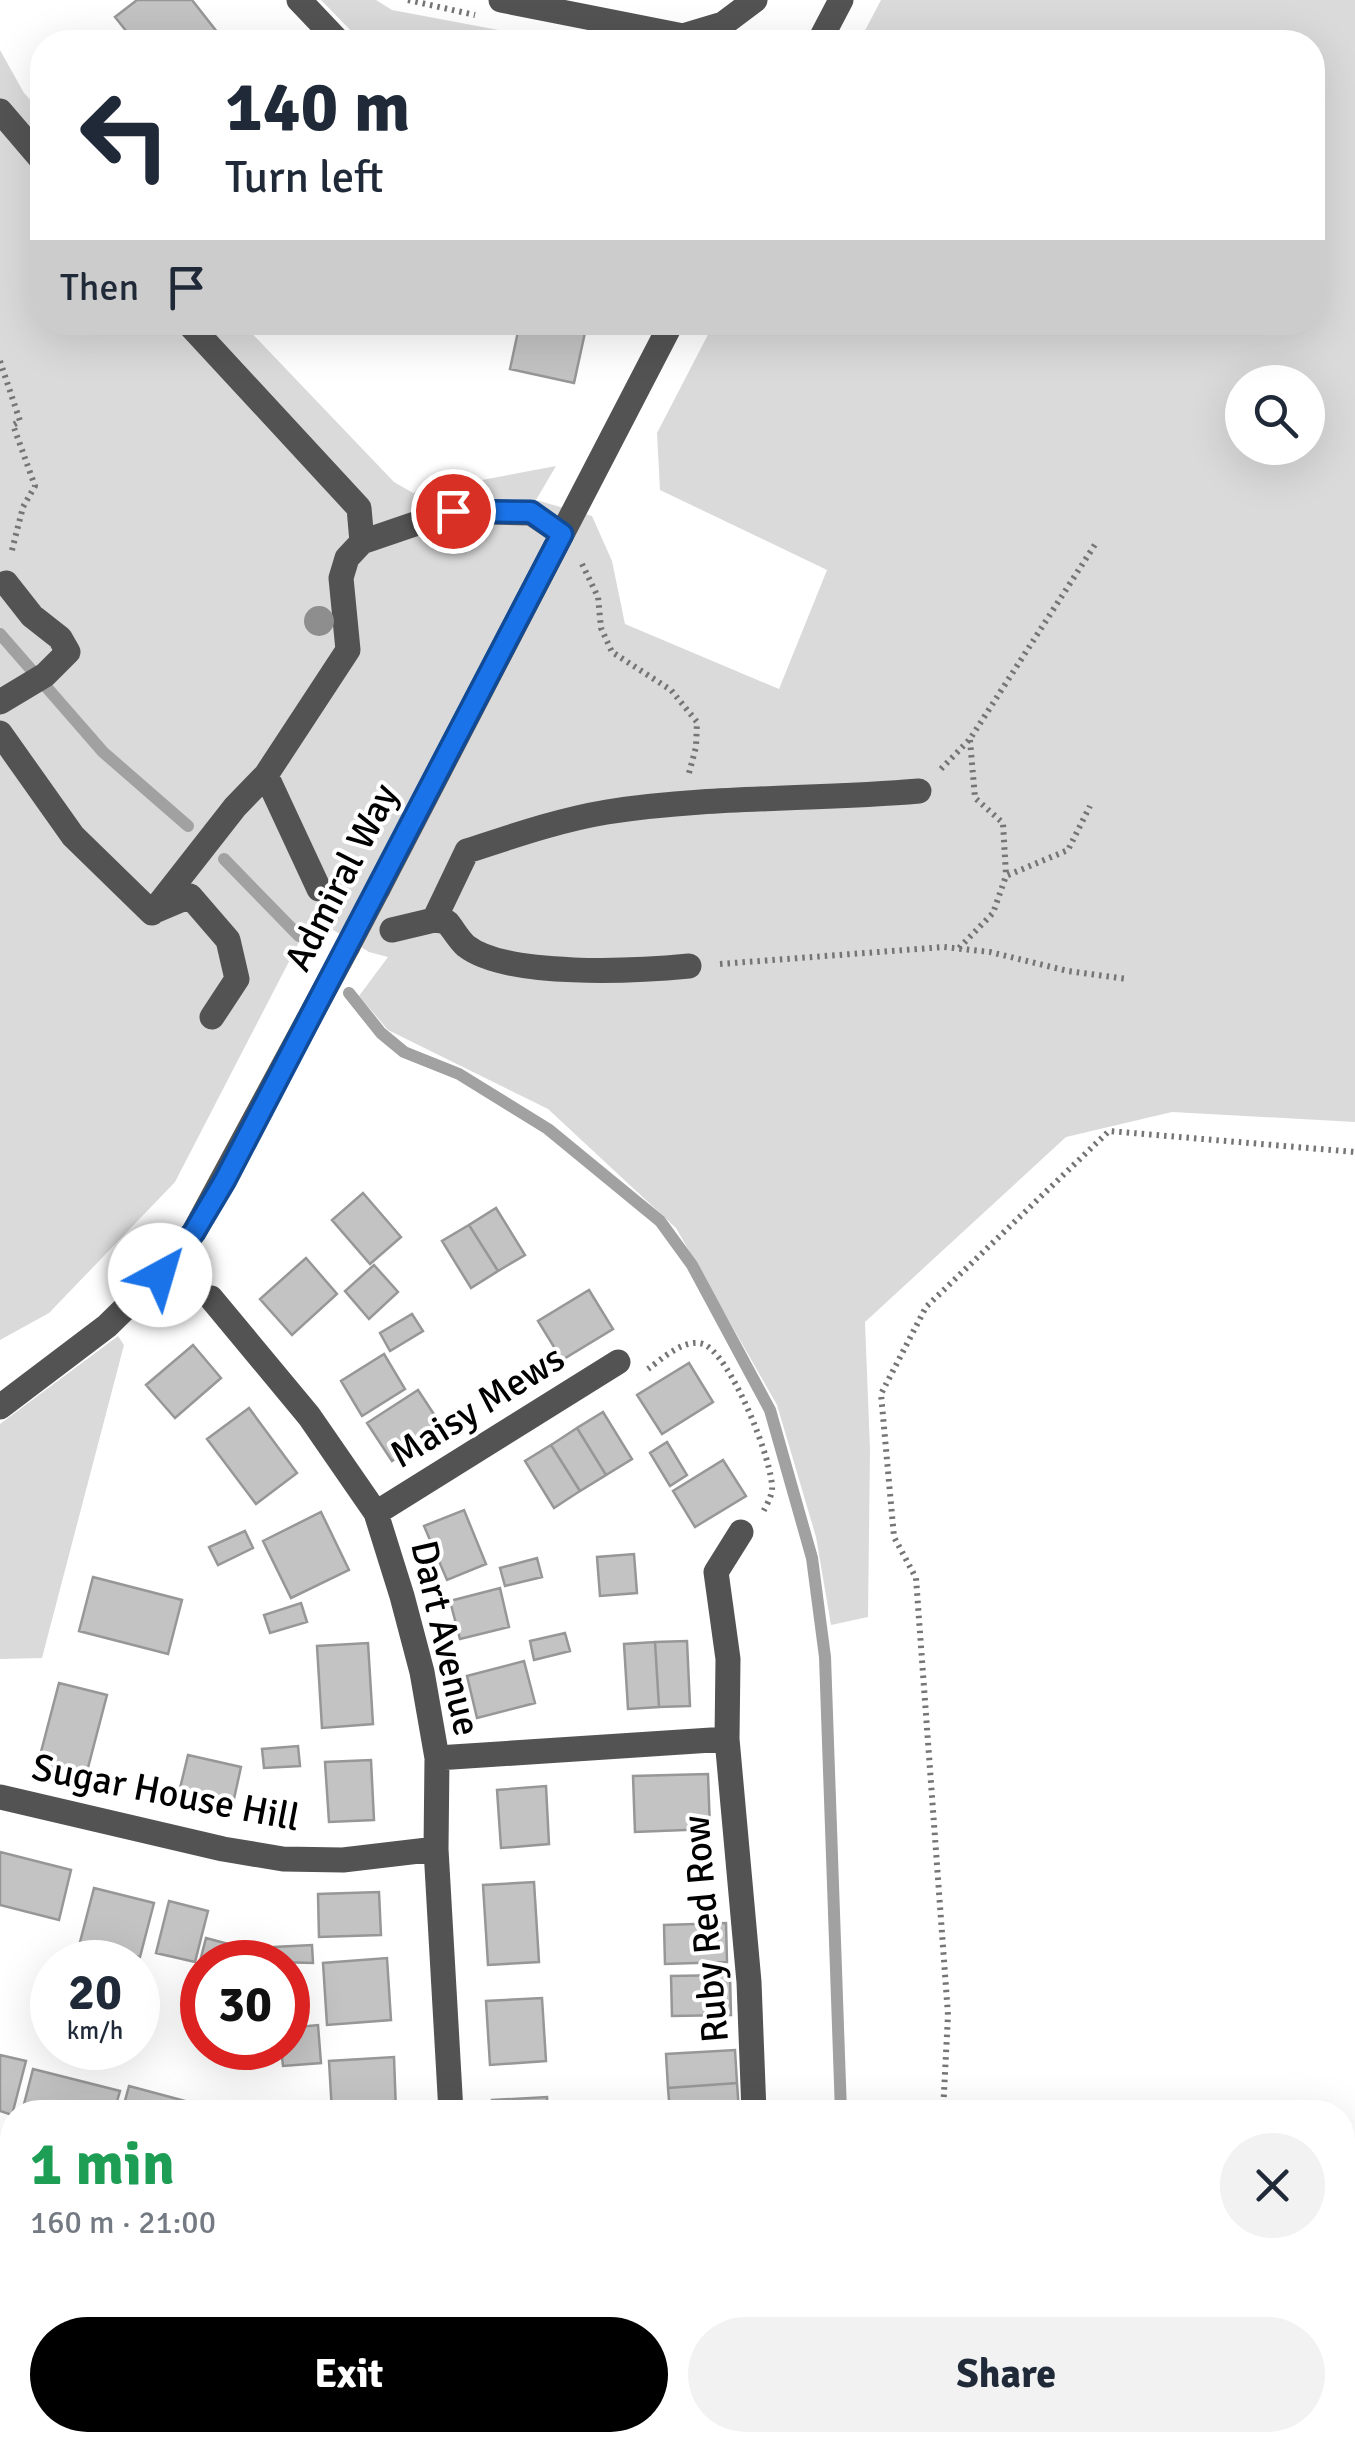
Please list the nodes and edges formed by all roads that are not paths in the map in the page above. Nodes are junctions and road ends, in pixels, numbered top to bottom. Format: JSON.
{"nodes":[{"id":1,"x":298,"y":0,"type":"edge"},
{"id":2,"x":501,"y":0,"type":"edge"},
{"id":3,"x":755,"y":0,"type":"edge"},
{"id":4,"x":842,"y":0,"type":"edge"},
{"id":5,"x":327,"y":30,"type":"edge"},
{"id":6,"x":643,"y":30,"type":"edge"},
{"id":7,"x":708,"y":30,"type":"edge"},
{"id":8,"x":826,"y":30,"type":"edge"},
{"id":9,"x":0,"y":111,"type":"edge"},
{"id":10,"x":30,"y":146,"type":"edge"},
{"id":11,"x":199,"y":335,"type":"edge"},
{"id":12,"x":665,"y":335,"type":"edge"},
{"id":13,"x":562,"y":534,"type":"junction"},
{"id":14,"x":362,"y":542,"type":"junction"},
{"id":15,"x":6,"y":583,"type":"road end"},
{"id":16,"x":0,"y":702,"type":"edge"},
{"id":17,"x":0,"y":733,"type":"edge"},
{"id":18,"x":266,"y":775,"type":"junction"},
{"id":19,"x":919,"y":791,"type":"road end"},
{"id":20,"x":319,"y":889,"type":"tunnel mouth"},
{"id":21,"x":152,"y":913,"type":"junction"},
{"id":22,"x":434,"y":920,"type":"junction"},
{"id":23,"x":392,"y":930,"type":"tunnel mouth"},
{"id":24,"x":689,"y":966,"type":"road end"},
{"id":25,"x":212,"y":1017,"type":"dead end"},
{"id":26,"x":211,"y":1298,"type":"dead end"},
{"id":27,"x":618,"y":1362,"type":"road end"},
{"id":28,"x":0,"y":1407,"type":"edge"},
{"id":29,"x":376,"y":1514,"type":"junction"},
{"id":30,"x":740,"y":1532,"type":"road end"},
{"id":31,"x":727,"y":1739,"type":"junction"},
{"id":32,"x":437,"y":1758,"type":"junction"},
{"id":33,"x":0,"y":1797,"type":"edge"},
{"id":34,"x":436,"y":1849,"type":"junction"},
{"id":35,"x":450,"y":2100,"type":"edge"},
{"id":36,"x":754,"y":2100,"type":"edge"}],
"edges":[{"from":1,"to":5,"type":"street"},
{"from":2,"to":6,"type":"street"},
{"from":3,"to":7,"type":"street"},
{"from":4,"to":8,"type":"street"},
{"from":9,"to":10,"type":"street"},
{"from":11,"to":14,"type":"street"},
{"from":12,"to":13,"type":"street","name":"Admiral Way"},
{"from":13,"to":14,"type":"street"},
{"from":13,"to":28,"type":"street","name":"Admiral Way","bridge":true},
{"from":14,"to":18,"type":"street"},
{"from":15,"to":16,"type":"street"},
{"from":17,"to":21,"type":"street"},
{"from":18,"to":20,"type":"street"},
{"from":18,"to":21,"type":"street"},
{"from":19,"to":22,"type":"street"},
{"from":21,"to":25,"type":"street"},
{"from":22,"to":23,"type":"street"},
{"from":22,"to":24,"type":"street"},
{"from":26,"to":29,"type":"street","name":"Dart Avenue"},
{"from":27,"to":29,"type":"street","name":"Maisy Mews"},
{"from":29,"to":32,"type":"street","name":"Dart Avenue"},
{"from":30,"to":31,"type":"street","name":"Ruby Red Row"},
{"from":31,"to":32,"type":"street"},
{"from":31,"to":36,"type":"street","name":"Ruby Red Row"},
{"from":32,"to":34,"type":"street","name":"Dart Avenue"},
{"from":33,"to":34,"type":"street","name":"Sugar House Hill"},
{"from":34,"to":35,"type":"street","name":"Dart Avenue"}]}
